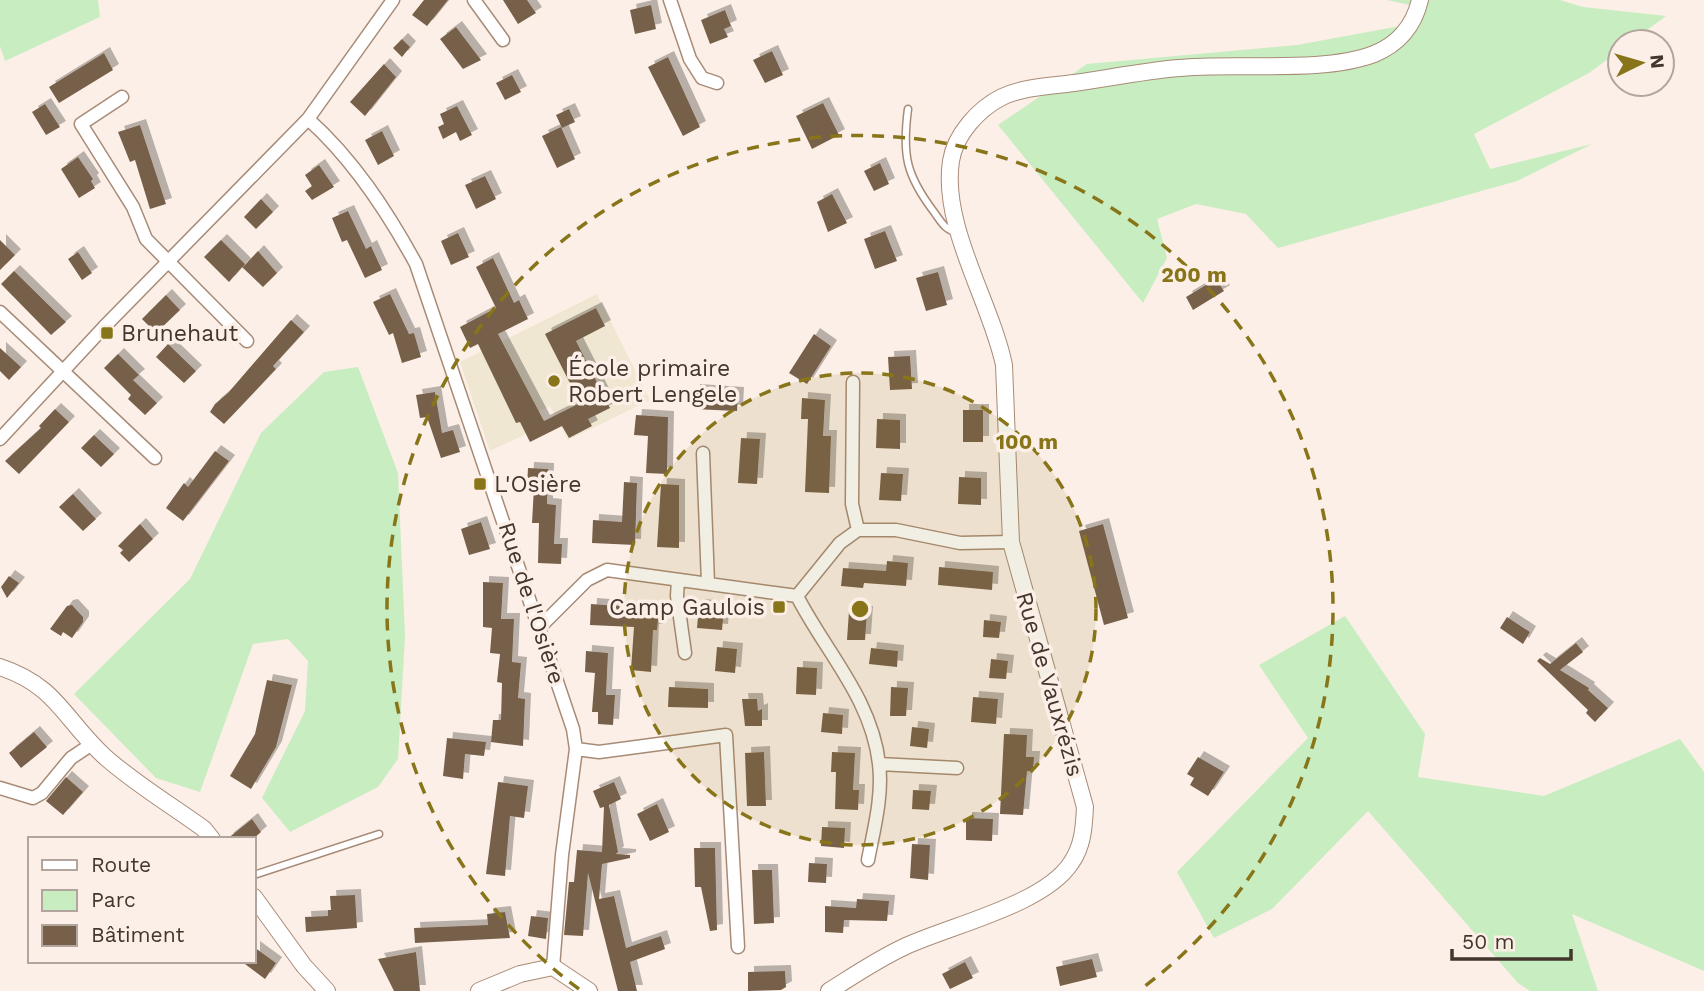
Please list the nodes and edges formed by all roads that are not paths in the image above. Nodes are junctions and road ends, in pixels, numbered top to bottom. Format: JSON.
{"nodes":[{"id":1,"x":393,"y":0,"type":"edge"},
{"id":2,"x":474,"y":0,"type":"edge"},
{"id":3,"x":670,"y":0,"type":"edge"},
{"id":4,"x":1420,"y":0,"type":"edge"},
{"id":5,"x":503,"y":40,"type":"dead end"},
{"id":6,"x":717,"y":83,"type":"dead end"},
{"id":7,"x":122,"y":97,"type":"dead end"},
{"id":8,"x":908,"y":109,"type":"dead end"},
{"id":9,"x":308,"y":119,"type":"junction"},
{"id":10,"x":960,"y":233,"type":"junction"},
{"id":11,"x":169,"y":261,"type":"junction"},
{"id":12,"x":0,"y":312,"type":"edge"},
{"id":13,"x":247,"y":341,"type":"dead end"},
{"id":14,"x":62,"y":372,"type":"junction"},
{"id":15,"x":853,"y":382,"type":"dead end"},
{"id":16,"x":0,"y":439,"type":"edge"},
{"id":17,"x":703,"y":453,"type":"dead end"},
{"id":18,"x":155,"y":458,"type":"dead end"},
{"id":19,"x":858,"y":530,"type":"junction"},
{"id":20,"x":1011,"y":542,"type":"junction"},
{"id":21,"x":678,"y":580,"type":"junction"},
{"id":22,"x":708,"y":583,"type":"junction"},
{"id":23,"x":797,"y":596,"type":"junction"},
{"id":24,"x":541,"y":625,"type":"junction"},
{"id":25,"x":685,"y":653,"type":"dead end"},
{"id":26,"x":0,"y":667,"type":"edge"},
{"id":27,"x":92,"y":744,"type":"junction"},
{"id":28,"x":576,"y":749,"type":"junction"},
{"id":29,"x":879,"y":764,"type":"junction"},
{"id":30,"x":957,"y":768,"type":"dead end"},
{"id":31,"x":0,"y":788,"type":"edge"},
{"id":32,"x":379,"y":834,"type":"dead end"},
{"id":33,"x":210,"y":837,"type":"edge"},
{"id":34,"x":868,"y":860,"type":"dead end"},
{"id":35,"x":256,"y":875,"type":"edge"},
{"id":36,"x":256,"y":900,"type":"edge"},
{"id":37,"x":738,"y":947,"type":"dead end"},
{"id":38,"x":553,"y":967,"type":"junction"},
{"id":39,"x":327,"y":991,"type":"edge"},
{"id":40,"x":479,"y":991,"type":"edge"},
{"id":41,"x":589,"y":991,"type":"edge"},
{"id":42,"x":829,"y":991,"type":"edge"}],
"edges":[{"from":1,"to":9,"type":"street"},
{"from":2,"to":5,"type":"street"},
{"from":3,"to":6,"type":"street"},
{"from":4,"to":10,"type":"street","name":"Rue de Vauxrézis"},
{"from":7,"to":11,"type":"street"},
{"from":8,"to":10,"type":"lane"},
{"from":9,"to":11,"type":"street"},
{"from":9,"to":24,"type":"street","name":"Rue de l'Osière"},
{"from":10,"to":20,"type":"street","name":"Rue de Vauxrézis"},
{"from":11,"to":13,"type":"street"},
{"from":11,"to":14,"type":"street"},
{"from":12,"to":14,"type":"street"},
{"from":14,"to":16,"type":"street"},
{"from":14,"to":18,"type":"street"},
{"from":15,"to":19,"type":"street"},
{"from":17,"to":22,"type":"street"},
{"from":19,"to":20,"type":"street"},
{"from":19,"to":23,"type":"street"},
{"from":20,"to":42,"type":"street","name":"Rue de Vauxrézis"},
{"from":21,"to":22,"type":"street"},
{"from":21,"to":24,"type":"street"},
{"from":21,"to":25,"type":"street"},
{"from":22,"to":23,"type":"street"},
{"from":23,"to":29,"type":"street"},
{"from":24,"to":28,"type":"street","name":"Rue de l'Osière"},
{"from":26,"to":27,"type":"street"},
{"from":27,"to":31,"type":"street"},
{"from":27,"to":33,"type":"street"},
{"from":28,"to":37,"type":"street"},
{"from":28,"to":38,"type":"street","name":"Rue de l'Osière"},
{"from":29,"to":30,"type":"street"},
{"from":29,"to":34,"type":"street"},
{"from":32,"to":35,"type":"lane"},
{"from":36,"to":39,"type":"street"},
{"from":38,"to":40,"type":"street"},
{"from":38,"to":41,"type":"street"}]}
